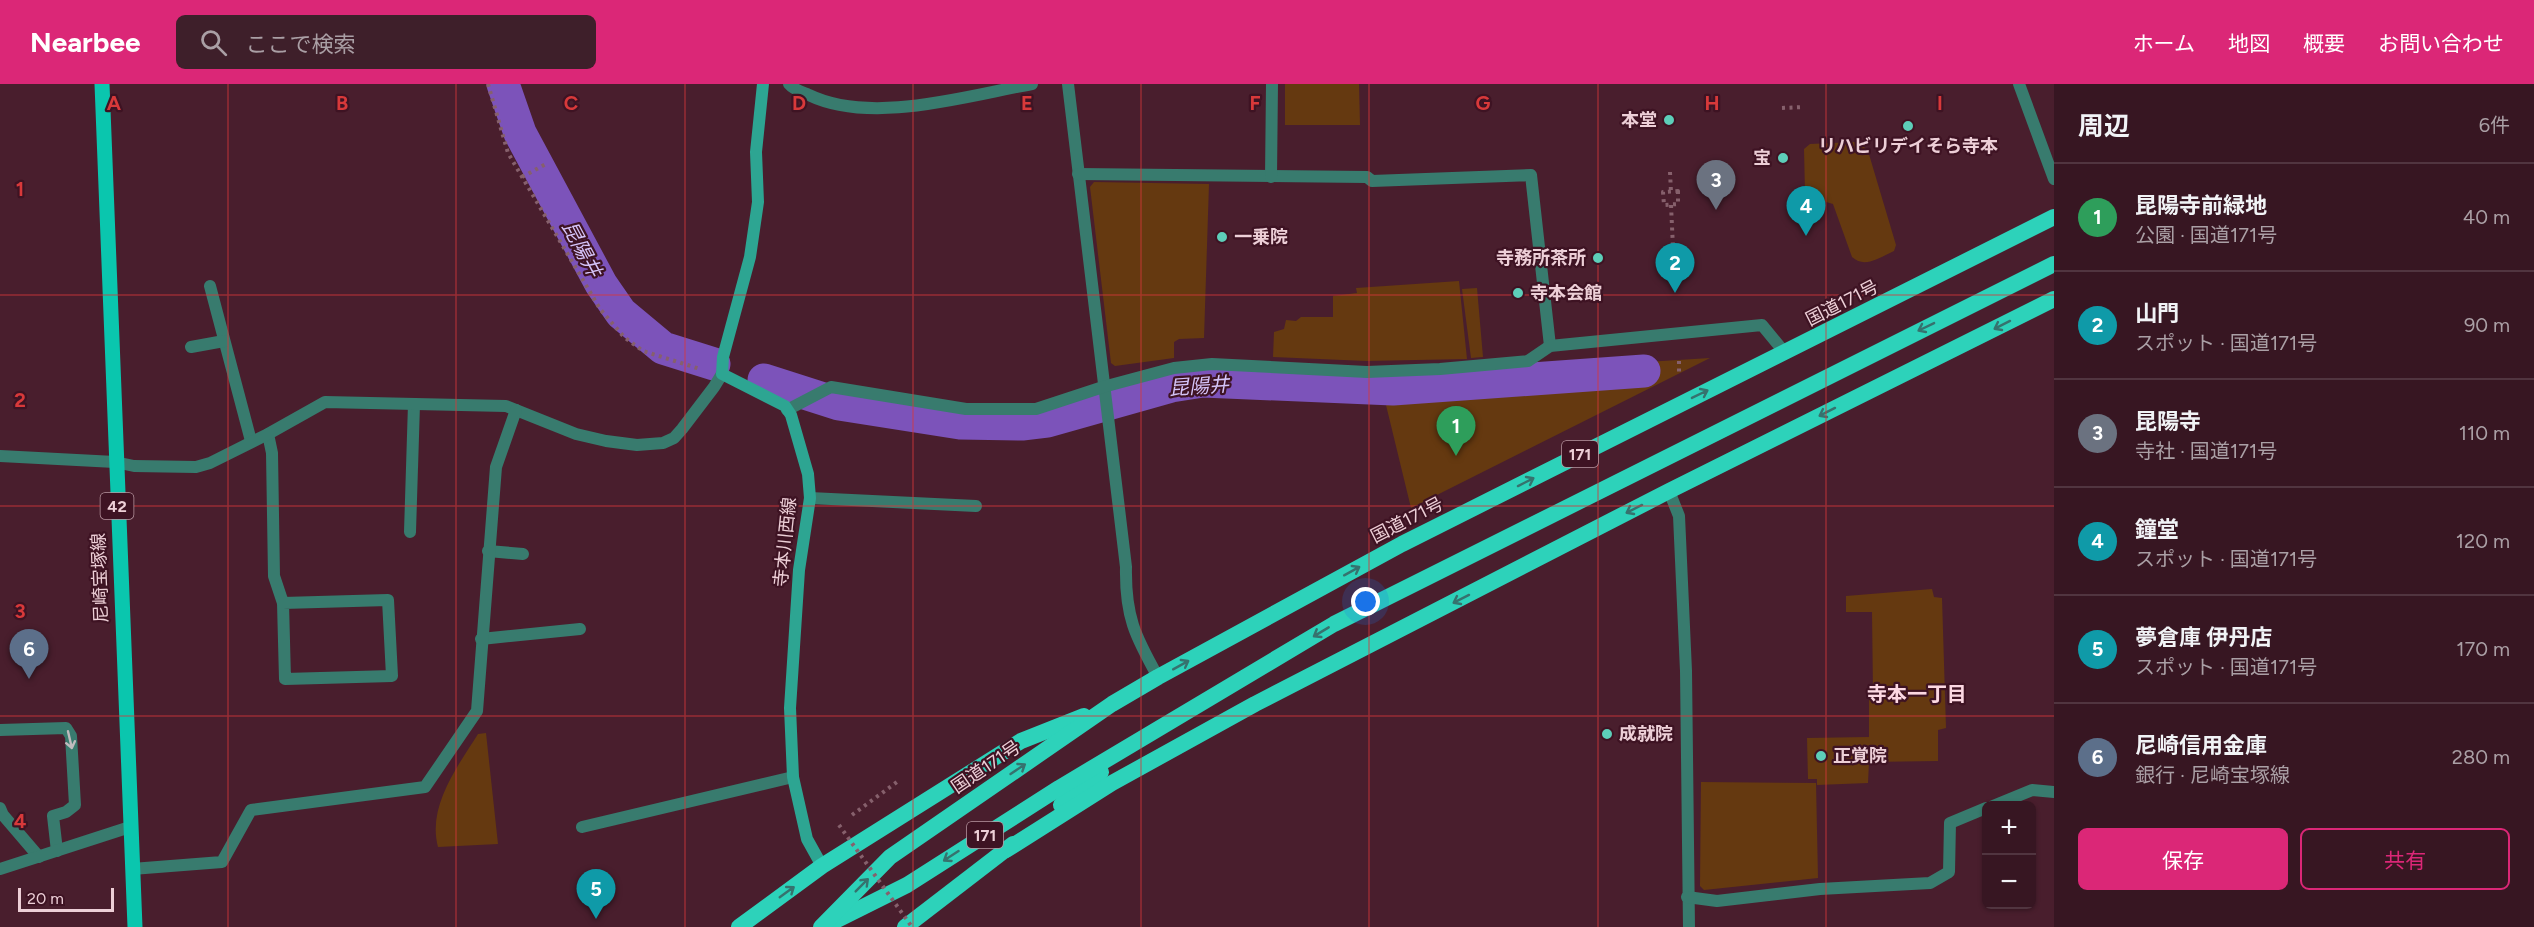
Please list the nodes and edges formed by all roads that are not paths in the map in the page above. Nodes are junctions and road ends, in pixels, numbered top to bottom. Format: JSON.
{"nodes":[{"id":1,"x":102,"y":84,"type":"edge"},
{"id":2,"x":763,"y":84,"type":"edge"},
{"id":3,"x":789,"y":84,"type":"edge"},
{"id":4,"x":1032,"y":84,"type":"edge"},
{"id":5,"x":1068,"y":84,"type":"edge"},
{"id":6,"x":1272,"y":84,"type":"edge"},
{"id":7,"x":2019,"y":84,"type":"edge"},
{"id":8,"x":1078,"y":174,"type":"junction"},
{"id":9,"x":1271,"y":177,"type":"junction"},
{"id":10,"x":2054,"y":179,"type":"edge"},
{"id":11,"x":2054,"y":217,"type":"edge"},
{"id":12,"x":2054,"y":264,"type":"edge"},
{"id":13,"x":210,"y":286,"type":"dead end"},
{"id":14,"x":2054,"y":299,"type":"edge"},
{"id":15,"x":224,"y":341,"type":"junction"},
{"id":16,"x":1550,"y":346,"type":"junction"},
{"id":17,"x":191,"y":347,"type":"dead end"},
{"id":18,"x":1785,"y":353,"type":"junction"},
{"id":19,"x":722,"y":374,"type":"junction"},
{"id":20,"x":1104,"y":391,"type":"junction"},
{"id":21,"x":414,"y":404,"type":"junction"},
{"id":22,"x":516,"y":410,"type":"junction"},
{"id":23,"x":787,"y":410,"type":"junction"},
{"id":24,"x":268,"y":434,"type":"junction"},
{"id":25,"x":251,"y":441,"type":"junction"},
{"id":26,"x":0,"y":456,"type":"edge"},
{"id":27,"x":115,"y":462,"type":"junction"},
{"id":28,"x":1669,"y":491,"type":"junction"},
{"id":29,"x":810,"y":498,"type":"junction"},
{"id":30,"x":976,"y":506,"type":"dead end"},
{"id":31,"x":410,"y":532,"type":"dead end"},
{"id":32,"x":488,"y":551,"type":"junction"},
{"id":33,"x":523,"y":554,"type":"dead end"},
{"id":34,"x":283,"y":603,"type":"junction"},
{"id":35,"x":580,"y":628,"type":"dead end"},
{"id":36,"x":481,"y":639,"type":"junction"},
{"id":37,"x":1158,"y":677,"type":"junction"},
{"id":38,"x":1112,"y":704,"type":"junction"},
{"id":39,"x":1255,"y":704,"type":"junction"},
{"id":40,"x":0,"y":730,"type":"edge"},
{"id":41,"x":1143,"y":737,"type":"junction"},
{"id":42,"x":793,"y":777,"type":"junction"},
{"id":43,"x":1083,"y":787,"type":"junction"},
{"id":44,"x":2054,"y":792,"type":"edge"},
{"id":45,"x":2005,"y":801,"type":"edge"},
{"id":46,"x":0,"y":808,"type":"edge"},
{"id":47,"x":1982,"y":810,"type":"edge"},
{"id":48,"x":130,"y":827,"type":"junction"},
{"id":49,"x":582,"y":827,"type":"dead end"},
{"id":50,"x":991,"y":831,"type":"junction"},
{"id":51,"x":1006,"y":850,"type":"junction"},
{"id":52,"x":57,"y":851,"type":"junction"},
{"id":53,"x":39,"y":857,"type":"junction"},
{"id":54,"x":822,"y":866,"type":"junction"},
{"id":55,"x":0,"y":869,"type":"edge"},
{"id":56,"x":132,"y":869,"type":"junction"},
{"id":57,"x":1687,"y":897,"type":"junction"},
{"id":58,"x":135,"y":927,"type":"edge"},
{"id":59,"x":740,"y":927,"type":"edge"},
{"id":60,"x":822,"y":927,"type":"edge"},
{"id":61,"x":905,"y":927,"type":"edge"},
{"id":62,"x":1689,"y":927,"type":"edge"}],
"edges":[{"from":1,"to":27,"type":"main road","name":"尼崎宝塚線","number":"42"},
{"from":2,"to":19,"type":"main road"},
{"from":3,"to":4,"type":"street"},
{"from":5,"to":8,"type":"street"},
{"from":6,"to":9,"type":"street"},
{"from":7,"to":10,"type":"street"},
{"from":8,"to":9,"type":"street"},
{"from":8,"to":20,"type":"street"},
{"from":9,"to":16,"type":"street"},
{"from":11,"to":18,"type":"highway","name":"国道171号","number":"171"},
{"from":12,"to":41,"type":"highway","name":"国道171号","number":"171","one_way":true},
{"from":13,"to":15,"type":"street"},
{"from":14,"to":28,"type":"highway","one_way":true},
{"from":15,"to":17,"type":"street"},
{"from":15,"to":25,"type":"street"},
{"from":16,"to":18,"type":"street"},
{"from":16,"to":20,"type":"street"},
{"from":37,"to":18,"type":"highway","name":"国道171号","number":"171","one_way":true},
{"from":19,"to":22,"type":"street"},
{"from":19,"to":23,"type":"main road"},
{"from":20,"to":23,"type":"street"},
{"from":20,"to":37,"type":"street"},
{"from":21,"to":22,"type":"street"},
{"from":21,"to":24,"type":"street"},
{"from":21,"to":31,"type":"street"},
{"from":22,"to":32,"type":"street"},
{"from":23,"to":29,"type":"main road","name":"寺本川西線"},
{"from":24,"to":25,"type":"street"},
{"from":24,"to":34,"type":"street"},
{"from":25,"to":27,"type":"street"},
{"from":26,"to":27,"type":"street"},
{"from":27,"to":48,"type":"main road","name":"尼崎宝塚線","number":"42"},
{"from":28,"to":39,"type":"highway","one_way":true},
{"from":28,"to":57,"type":"street"},
{"from":29,"to":30,"type":"street"},
{"from":29,"to":42,"type":"main road","name":"寺本川西線"},
{"from":32,"to":33,"type":"street"},
{"from":32,"to":36,"type":"street"},
{"from":34,"to":34,"type":"street"},
{"from":35,"to":36,"type":"street"},
{"from":36,"to":56,"type":"street"},
{"from":37,"to":38,"type":"highway","name":"国道171号","number":"171"},
{"from":38,"to":54,"type":"highway"},
{"from":60,"to":38,"type":"highway","name":"国道171号","number":"171","one_way":true},
{"from":39,"to":43,"type":"highway"},
{"from":39,"to":51,"type":"highway"},
{"from":40,"to":52,"type":"street","one_way":true},
{"from":41,"to":43,"type":"highway"},
{"from":41,"to":50,"type":"highway","name":"国道171号","number":"171"},
{"from":42,"to":49,"type":"street"},
{"from":42,"to":54,"type":"main road","name":"寺本川西線"},
{"from":43,"to":50,"type":"highway"},
{"from":43,"to":51,"type":"highway"},
{"from":44,"to":45,"type":"street"},
{"from":46,"to":53,"type":"street"},
{"from":47,"to":57,"type":"street"},
{"from":48,"to":52,"type":"street"},
{"from":48,"to":56,"type":"main road","name":"尼崎宝塚線","number":"42"},
{"from":50,"to":60,"type":"highway","name":"国道171号","number":"171","one_way":true},
{"from":51,"to":61,"type":"highway"},
{"from":52,"to":53,"type":"street"},
{"from":53,"to":55,"type":"street"},
{"from":59,"to":54,"type":"highway","one_way":true},
{"from":56,"to":58,"type":"main road","name":"尼崎宝塚線","number":"42"},
{"from":57,"to":62,"type":"street"}]}
